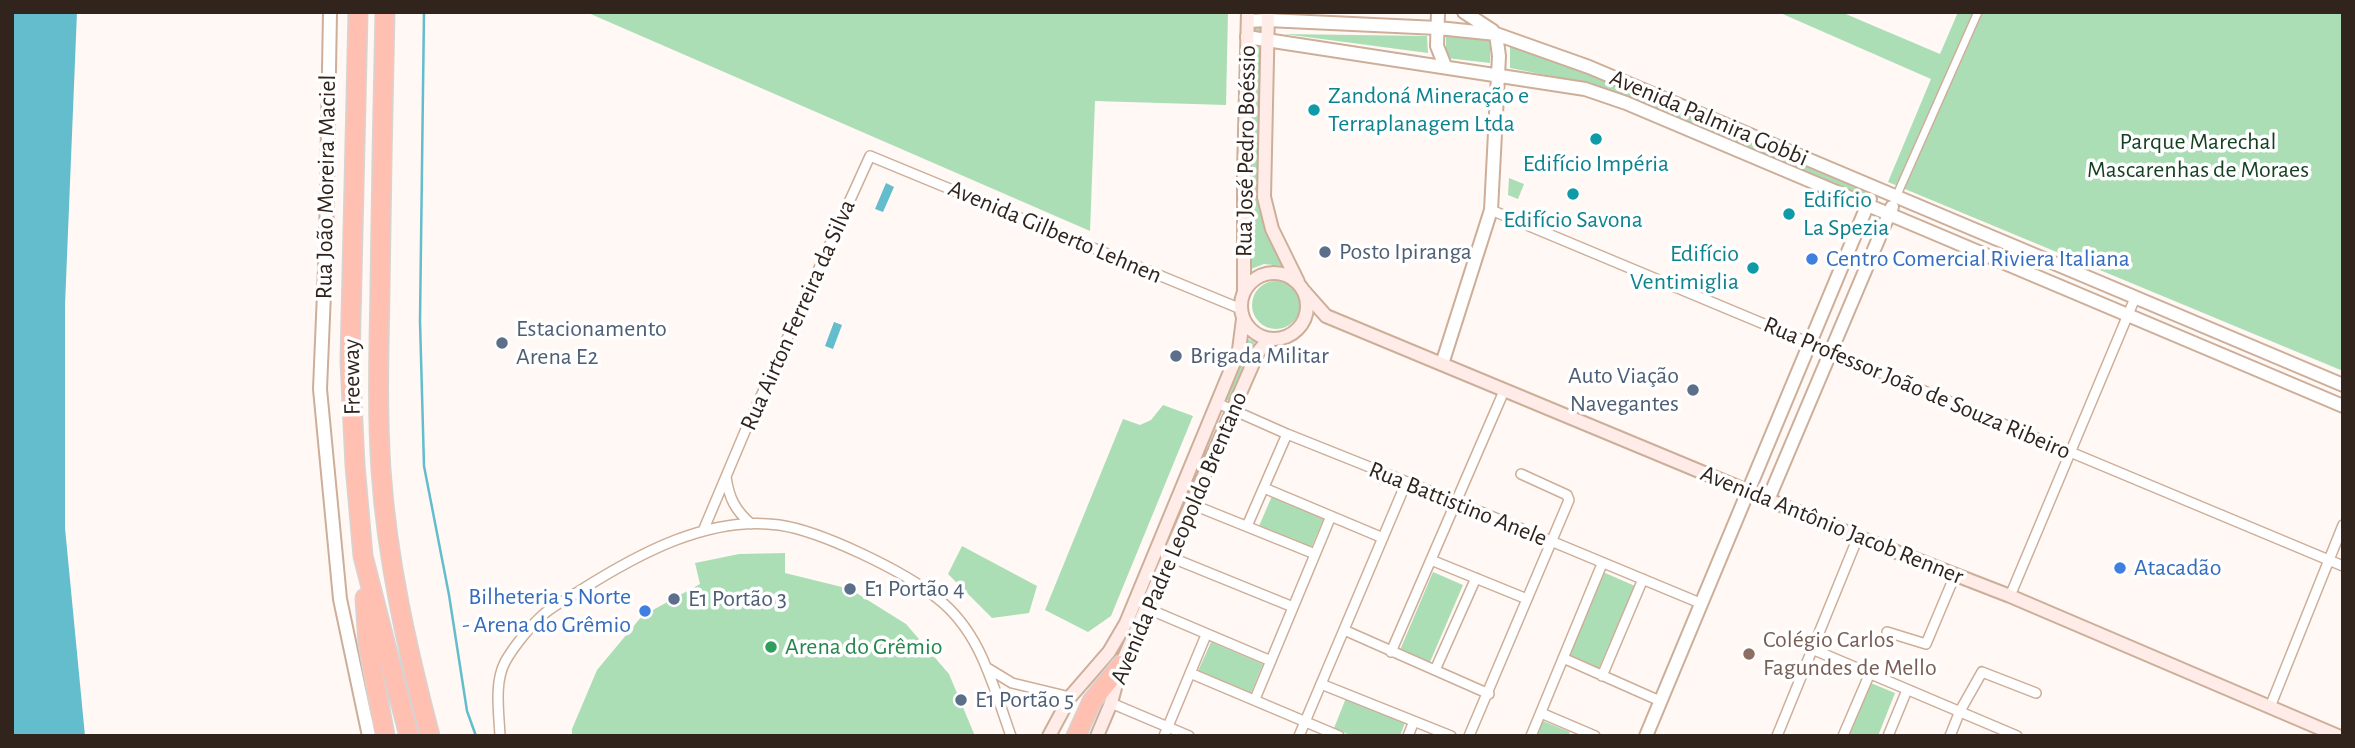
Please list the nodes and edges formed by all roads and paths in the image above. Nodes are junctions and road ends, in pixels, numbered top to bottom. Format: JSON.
{"nodes":[{"id":1,"x":330,"y":12,"type":"edge"},
{"id":2,"x":358,"y":12,"type":"edge"},
{"id":3,"x":385,"y":12,"type":"edge"},
{"id":4,"x":1438,"y":12,"type":"edge"},
{"id":5,"x":1464,"y":12,"type":"edge"},
{"id":6,"x":1978,"y":12,"type":"edge"},
{"id":7,"x":1267,"y":16,"type":"edge"},
{"id":8,"x":1248,"y":17,"type":"edge"},
{"id":9,"x":1438,"y":28,"type":"junction"},
{"id":10,"x":1496,"y":33,"type":"junction"},
{"id":11,"x":1247,"y":37,"type":"junction"},
{"id":12,"x":1267,"y":40,"type":"junction"},
{"id":13,"x":1445,"y":66,"type":"junction"},
{"id":14,"x":1497,"y":77,"type":"junction"},
{"id":15,"x":870,"y":156,"type":"joint"},
{"id":16,"x":1874,"y":188,"type":"junction"},
{"id":17,"x":1896,"y":198,"type":"junction"},
{"id":18,"x":1867,"y":204,"type":"junction"},
{"id":19,"x":1491,"y":210,"type":"junction"},
{"id":20,"x":1890,"y":213,"type":"junction"},
{"id":21,"x":1300,"y":286,"type":"junction"},
{"id":22,"x":1244,"y":290,"type":"junction"},
{"id":23,"x":2135,"y":298,"type":"junction"},
{"id":24,"x":1242,"y":314,"type":"junction"},
{"id":25,"x":1326,"y":316,"type":"junction"},
{"id":26,"x":2128,"y":316,"type":"junction"},
{"id":27,"x":1304,"y":320,"type":"junction"},
{"id":28,"x":1269,"y":339,"type":"junction"},
{"id":29,"x":1809,"y":341,"type":"junction"},
{"id":30,"x":1832,"y":351,"type":"junction"},
{"id":31,"x":1442,"y":365,"type":"junction"},
{"id":32,"x":2343,"y":385,"type":"edge"},
{"id":33,"x":1504,"y":391,"type":"junction"},
{"id":34,"x":1217,"y":403,"type":"junction"},
{"id":35,"x":2343,"y":406,"type":"edge"},
{"id":36,"x":1232,"y":411,"type":"junction"},
{"id":37,"x":1204,"y":435,"type":"junction"},
{"id":38,"x":1287,"y":435,"type":"junction"},
{"id":39,"x":1219,"y":441,"type":"junction"},
{"id":40,"x":2071,"y":452,"type":"junction"},
{"id":41,"x":1521,"y":474,"type":"dead end"},
{"id":42,"x":726,"y":475,"type":"junction"},
{"id":43,"x":1406,"y":483,"type":"junction"},
{"id":44,"x":1264,"y":488,"type":"junction"},
{"id":45,"x":1747,"y":491,"type":"junction"},
{"id":46,"x":1768,"y":500,"type":"junction"},
{"id":47,"x":1457,"y":502,"type":"junction"},
{"id":48,"x":1191,"y":504,"type":"junction"},
{"id":49,"x":1331,"y":516,"type":"junction"},
{"id":50,"x":751,"y":524,"type":"junction"},
{"id":51,"x":2343,"y":525,"type":"edge"},
{"id":52,"x":1247,"y":526,"type":"junction"},
{"id":53,"x":703,"y":531,"type":"junction"},
{"id":54,"x":1858,"y":537,"type":"junction"},
{"id":55,"x":1382,"y":538,"type":"junction"},
{"id":56,"x":1551,"y":543,"type":"junction"},
{"id":57,"x":1162,"y":554,"type":"junction"},
{"id":58,"x":1315,"y":554,"type":"junction"},
{"id":59,"x":363,"y":556,"type":"junction"},
{"id":60,"x":1431,"y":560,"type":"junction"},
{"id":61,"x":2329,"y":560,"type":"junction"},
{"id":62,"x":1602,"y":564,"type":"junction"},
{"id":63,"x":2343,"y":566,"type":"edge"},
{"id":64,"x":1955,"y":575,"type":"junction"},
{"id":65,"x":1476,"y":578,"type":"junction"},
{"id":66,"x":1643,"y":579,"type":"junction"},
{"id":67,"x":2010,"y":596,"type":"junction"},
{"id":68,"x":1527,"y":599,"type":"junction"},
{"id":69,"x":1700,"y":603,"type":"junction"},
{"id":70,"x":1293,"y":607,"type":"junction"},
{"id":71,"x":1146,"y":608,"type":"junction"},
{"id":72,"x":1132,"y":626,"type":"junction"},
{"id":73,"x":1344,"y":630,"type":"junction"},
{"id":74,"x":1887,"y":632,"type":"dead end"},
{"id":75,"x":1206,"y":635,"type":"junction"},
{"id":76,"x":1812,"y":649,"type":"junction"},
{"id":77,"x":1391,"y":652,"type":"junction"},
{"id":78,"x":1563,"y":658,"type":"junction"},
{"id":79,"x":1271,"y":661,"type":"junction"},
{"id":80,"x":1121,"y":665,"type":"junction"},
{"id":81,"x":989,"y":669,"type":"junction"},
{"id":82,"x":1435,"y":670,"type":"junction"},
{"id":83,"x":1190,"y":673,"type":"junction"},
{"id":84,"x":1870,"y":673,"type":"junction"},
{"id":85,"x":1602,"y":676,"type":"junction"},
{"id":86,"x":1321,"y":684,"type":"junction"},
{"id":87,"x":1907,"y":690,"type":"junction"},
{"id":88,"x":2036,"y":693,"type":"dead end"},
{"id":89,"x":1489,"y":694,"type":"junction"},
{"id":90,"x":1069,"y":697,"type":"junction"},
{"id":91,"x":1255,"y":699,"type":"junction"},
{"id":92,"x":1660,"y":701,"type":"junction"},
{"id":93,"x":1111,"y":703,"type":"junction"},
{"id":94,"x":2270,"y":707,"type":"junction"},
{"id":95,"x":1960,"y":711,"type":"junction"},
{"id":96,"x":1541,"y":713,"type":"junction"},
{"id":97,"x":1414,"y":720,"type":"junction"},
{"id":98,"x":1305,"y":721,"type":"junction"},
{"id":99,"x":1166,"y":731,"type":"edge"},
{"id":100,"x":1576,"y":732,"type":"edge"},
{"id":101,"x":2324,"y":733,"type":"edge"},
{"id":102,"x":430,"y":735,"type":"edge"},
{"id":103,"x":369,"y":736,"type":"edge"},
{"id":104,"x":385,"y":736,"type":"edge"},
{"id":105,"x":409,"y":736,"type":"edge"},
{"id":106,"x":500,"y":736,"type":"edge"},
{"id":107,"x":1012,"y":736,"type":"edge"},
{"id":108,"x":1049,"y":736,"type":"edge"},
{"id":109,"x":1076,"y":736,"type":"edge"},
{"id":110,"x":1097,"y":736,"type":"edge"},
{"id":111,"x":1189,"y":736,"type":"edge"},
{"id":112,"x":1299,"y":736,"type":"edge"},
{"id":113,"x":1339,"y":736,"type":"edge"},
{"id":114,"x":1408,"y":736,"type":"edge"},
{"id":115,"x":1451,"y":736,"type":"edge"},
{"id":116,"x":1469,"y":736,"type":"edge"},
{"id":117,"x":1531,"y":736,"type":"edge"},
{"id":118,"x":1595,"y":736,"type":"edge"},
{"id":119,"x":1646,"y":736,"type":"edge"},
{"id":120,"x":1777,"y":736,"type":"edge"},
{"id":121,"x":1843,"y":736,"type":"edge"},
{"id":122,"x":1888,"y":736,"type":"edge"},
{"id":123,"x":1950,"y":736,"type":"edge"},
{"id":124,"x":2017,"y":736,"type":"edge"},
{"id":125,"x":2338,"y":736,"type":"edge"}],
"edges":[{"from":1,"to":103,"type":"street","name":"Rua João Moreira Maciel"},
{"from":2,"to":59,"type":"highway","name":"Freeway"},
{"from":3,"to":102,"type":"highway","name":"Freeway"},
{"from":4,"to":9,"type":"street"},
{"from":5,"to":10,"type":"street"},
{"from":6,"to":17,"type":"street"},
{"from":7,"to":8,"type":"street","name":"Avenida Palmira Gobbi"},
{"from":7,"to":9,"type":"street","name":"Avenida Palmira Gobbi"},
{"from":7,"to":12,"type":"main road","name":"Rua José Pedro Boéssio"},
{"from":8,"to":11,"type":"main road","name":"Rua José Pedro Boéssio"},
{"from":9,"to":10,"type":"street","name":"Avenida Palmira Gobbi"},
{"from":9,"to":13,"type":"street"},
{"from":10,"to":14,"type":"street"},
{"from":10,"to":16,"type":"street","name":"Avenida Palmira Gobbi"},
{"from":11,"to":12,"type":"street","name":"Avenida Palmira Gobbi"},
{"from":11,"to":22,"type":"main road","name":"Rua José Pedro Boéssio"},
{"from":12,"to":13,"type":"street","name":"Avenida Palmira Gobbi"},
{"from":12,"to":21,"type":"main road","name":"Rua José Pedro Boéssio"},
{"from":13,"to":14,"type":"street","name":"Avenida Palmira Gobbi"},
{"from":14,"to":18,"type":"street","name":"Avenida Palmira Gobbi"},
{"from":14,"to":19,"type":"street"},
{"from":15,"to":24,"type":"street","name":"Avenida Gilberto Lehnen"},
{"from":15,"to":42,"type":"street","name":"Rua Airton Ferreira da Silva"},
{"from":16,"to":17,"type":"street","name":"Avenida Palmira Gobbi"},
{"from":16,"to":18,"type":"street"},
{"from":17,"to":20,"type":"street"},
{"from":17,"to":23,"type":"street","name":"Avenida Palmira Gobbi"},
{"from":18,"to":20,"type":"street","name":"Avenida Palmira Gobbi"},
{"from":18,"to":29,"type":"street"},
{"from":19,"to":29,"type":"street","name":"Rua Professor João de Souza Ribeiro"},
{"from":19,"to":31,"type":"street"},
{"from":20,"to":26,"type":"street","name":"Avenida Palmira Gobbi"},
{"from":20,"to":30,"type":"street"},
{"from":21,"to":22,"type":"main road"},
{"from":21,"to":25,"type":"main road","name":"Avenida Antônio Jacob Renner"},
{"from":21,"to":27,"type":"main road"},
{"from":22,"to":24,"type":"main road"},
{"from":23,"to":26,"type":"street"},
{"from":23,"to":32,"type":"street","name":"Avenida Palmira Gobbi"},
{"from":24,"to":28,"type":"main road"},
{"from":24,"to":34,"type":"main road","name":"Avenida Padre Leopoldo Brentano"},
{"from":25,"to":27,"type":"main road"},
{"from":25,"to":31,"type":"main road","name":"Avenida Antônio Jacob Renner"},
{"from":26,"to":35,"type":"street","name":"Avenida Palmira Gobbi"},
{"from":26,"to":40,"type":"street"},
{"from":27,"to":28,"type":"main road"},
{"from":28,"to":36,"type":"main road","name":"Avenida Padre Leopoldo Brentano"},
{"from":29,"to":30,"type":"street","name":"Rua Professor João de Souza Ribeiro"},
{"from":29,"to":45,"type":"street"},
{"from":30,"to":40,"type":"street","name":"Rua Professor João de Souza Ribeiro"},
{"from":30,"to":46,"type":"street"},
{"from":31,"to":33,"type":"main road","name":"Avenida Antônio Jacob Renner"},
{"from":33,"to":45,"type":"main road","name":"Avenida Antônio Jacob Renner"},
{"from":33,"to":47,"type":"street"},
{"from":34,"to":36,"type":"street","name":"Rua Battistino Anele"},
{"from":34,"to":37,"type":"main road","name":"Avenida Padre Leopoldo Brentano"},
{"from":36,"to":38,"type":"street","name":"Rua Battistino Anele"},
{"from":36,"to":39,"type":"main road","name":"Avenida Padre Leopoldo Brentano"},
{"from":37,"to":39,"type":"main road"},
{"from":37,"to":57,"type":"main road","name":"Avenida Padre Leopoldo Brentano"},
{"from":38,"to":43,"type":"street","name":"Rua Battistino Anele"},
{"from":38,"to":44,"type":"street"},
{"from":39,"to":48,"type":"main road","name":"Avenida Padre Leopoldo Brentano"},
{"from":40,"to":61,"type":"street","name":"Rua Professor João de Souza Ribeiro"},
{"from":40,"to":67,"type":"street"},
{"from":41,"to":56,"type":"street"},
{"from":42,"to":50,"type":"street"},
{"from":42,"to":53,"type":"street","name":"Rua Airton Ferreira da Silva"},
{"from":43,"to":47,"type":"street","name":"Rua Battistino Anele"},
{"from":43,"to":55,"type":"street"},
{"from":44,"to":49,"type":"street"},
{"from":44,"to":52,"type":"street"},
{"from":45,"to":46,"type":"main road","name":"Avenida Antônio Jacob Renner"},
{"from":45,"to":69,"type":"street"},
{"from":46,"to":54,"type":"main road","name":"Avenida Antônio Jacob Renner"},
{"from":47,"to":56,"type":"street","name":"Rua Battistino Anele"},
{"from":47,"to":60,"type":"street"},
{"from":48,"to":52,"type":"street"},
{"from":48,"to":57,"type":"main road","name":"Avenida Padre Leopoldo Brentano"},
{"from":49,"to":55,"type":"street"},
{"from":49,"to":58,"type":"street"},
{"from":50,"to":53,"type":"street"},
{"from":50,"to":81,"type":"street"},
{"from":51,"to":61,"type":"street"},
{"from":52,"to":58,"type":"street"},
{"from":53,"to":106,"type":"street"},
{"from":54,"to":64,"type":"main road","name":"Avenida Antônio Jacob Renner"},
{"from":54,"to":76,"type":"street"},
{"from":55,"to":73,"type":"street"},
{"from":56,"to":62,"type":"street","name":"Rua Battistino Anele"},
{"from":56,"to":68,"type":"street"},
{"from":57,"to":70,"type":"street"},
{"from":57,"to":71,"type":"main road","name":"Avenida Padre Leopoldo Brentano"},
{"from":57,"to":72,"type":"main road","name":"Avenida Padre Leopoldo Brentano"},
{"from":58,"to":70,"type":"street"},
{"from":59,"to":104,"type":"highway"},
{"from":59,"to":105,"type":"highway","name":"Freeway"},
{"from":60,"to":65,"type":"street"},
{"from":60,"to":77,"type":"street"},
{"from":61,"to":63,"type":"street","name":"Rua Professor João de Souza Ribeiro"},
{"from":61,"to":94,"type":"street"},
{"from":62,"to":66,"type":"street","name":"Rua Battistino Anele"},
{"from":62,"to":78,"type":"street"},
{"from":64,"to":67,"type":"main road","name":"Avenida Antônio Jacob Renner"},
{"from":64,"to":74,"type":"street"},
{"from":65,"to":68,"type":"street"},
{"from":65,"to":82,"type":"street"},
{"from":66,"to":69,"type":"street","name":"Rua Battistino Anele"},
{"from":66,"to":85,"type":"street"},
{"from":67,"to":94,"type":"main road","name":"Avenida Antônio Jacob Renner"},
{"from":68,"to":89,"type":"street"},
{"from":69,"to":92,"type":"street"},
{"from":70,"to":79,"type":"street"},
{"from":71,"to":72,"type":"main road","name":"Avenida Padre Leopoldo Brentano"},
{"from":71,"to":75,"type":"street"},
{"from":72,"to":80,"type":"main road","name":"Avenida Padre Leopoldo Brentano"},
{"from":72,"to":90,"type":"main road","name":"Avenida Padre Leopoldo Brentano"},
{"from":73,"to":77,"type":"street"},
{"from":73,"to":86,"type":"street"},
{"from":75,"to":79,"type":"street"},
{"from":75,"to":83,"type":"street"},
{"from":76,"to":84,"type":"street"},
{"from":76,"to":120,"type":"street"},
{"from":77,"to":82,"type":"street"},
{"from":78,"to":85,"type":"street"},
{"from":78,"to":96,"type":"street"},
{"from":79,"to":91,"type":"street"},
{"from":80,"to":93,"type":"main road","name":"Avenida Padre Leopoldo Brentano"},
{"from":80,"to":109,"type":"highway"},
{"from":81,"to":90,"type":"street"},
{"from":81,"to":107,"type":"street"},
{"from":82,"to":89,"type":"street"},
{"from":83,"to":91,"type":"street"},
{"from":83,"to":99,"type":"street"},
{"from":84,"to":87,"type":"street"},
{"from":84,"to":121,"type":"street"},
{"from":85,"to":92,"type":"street"},
{"from":86,"to":97,"type":"street"},
{"from":86,"to":98,"type":"street"},
{"from":87,"to":95,"type":"street"},
{"from":87,"to":122,"type":"street"},
{"from":88,"to":95,"type":"street"},
{"from":89,"to":116,"type":"street"},
{"from":90,"to":108,"type":"main road","name":"Avenida Padre Leopoldo Brentano"},
{"from":91,"to":98,"type":"street"},
{"from":92,"to":119,"type":"street"},
{"from":93,"to":99,"type":"street"},
{"from":93,"to":110,"type":"main road","name":"Avenida Padre Leopoldo Brentano"},
{"from":94,"to":101,"type":"main road","name":"Avenida Antônio Jacob Renner"},
{"from":95,"to":123,"type":"street"},
{"from":95,"to":124,"type":"street"},
{"from":96,"to":100,"type":"street"},
{"from":96,"to":117,"type":"street"},
{"from":97,"to":114,"type":"street"},
{"from":97,"to":115,"type":"street"},
{"from":98,"to":112,"type":"street"},
{"from":98,"to":113,"type":"street"},
{"from":99,"to":111,"type":"street"},
{"from":100,"to":118,"type":"street"},
{"from":101,"to":125,"type":"main road","name":"Avenida Antônio Jacob Renner"}]}
